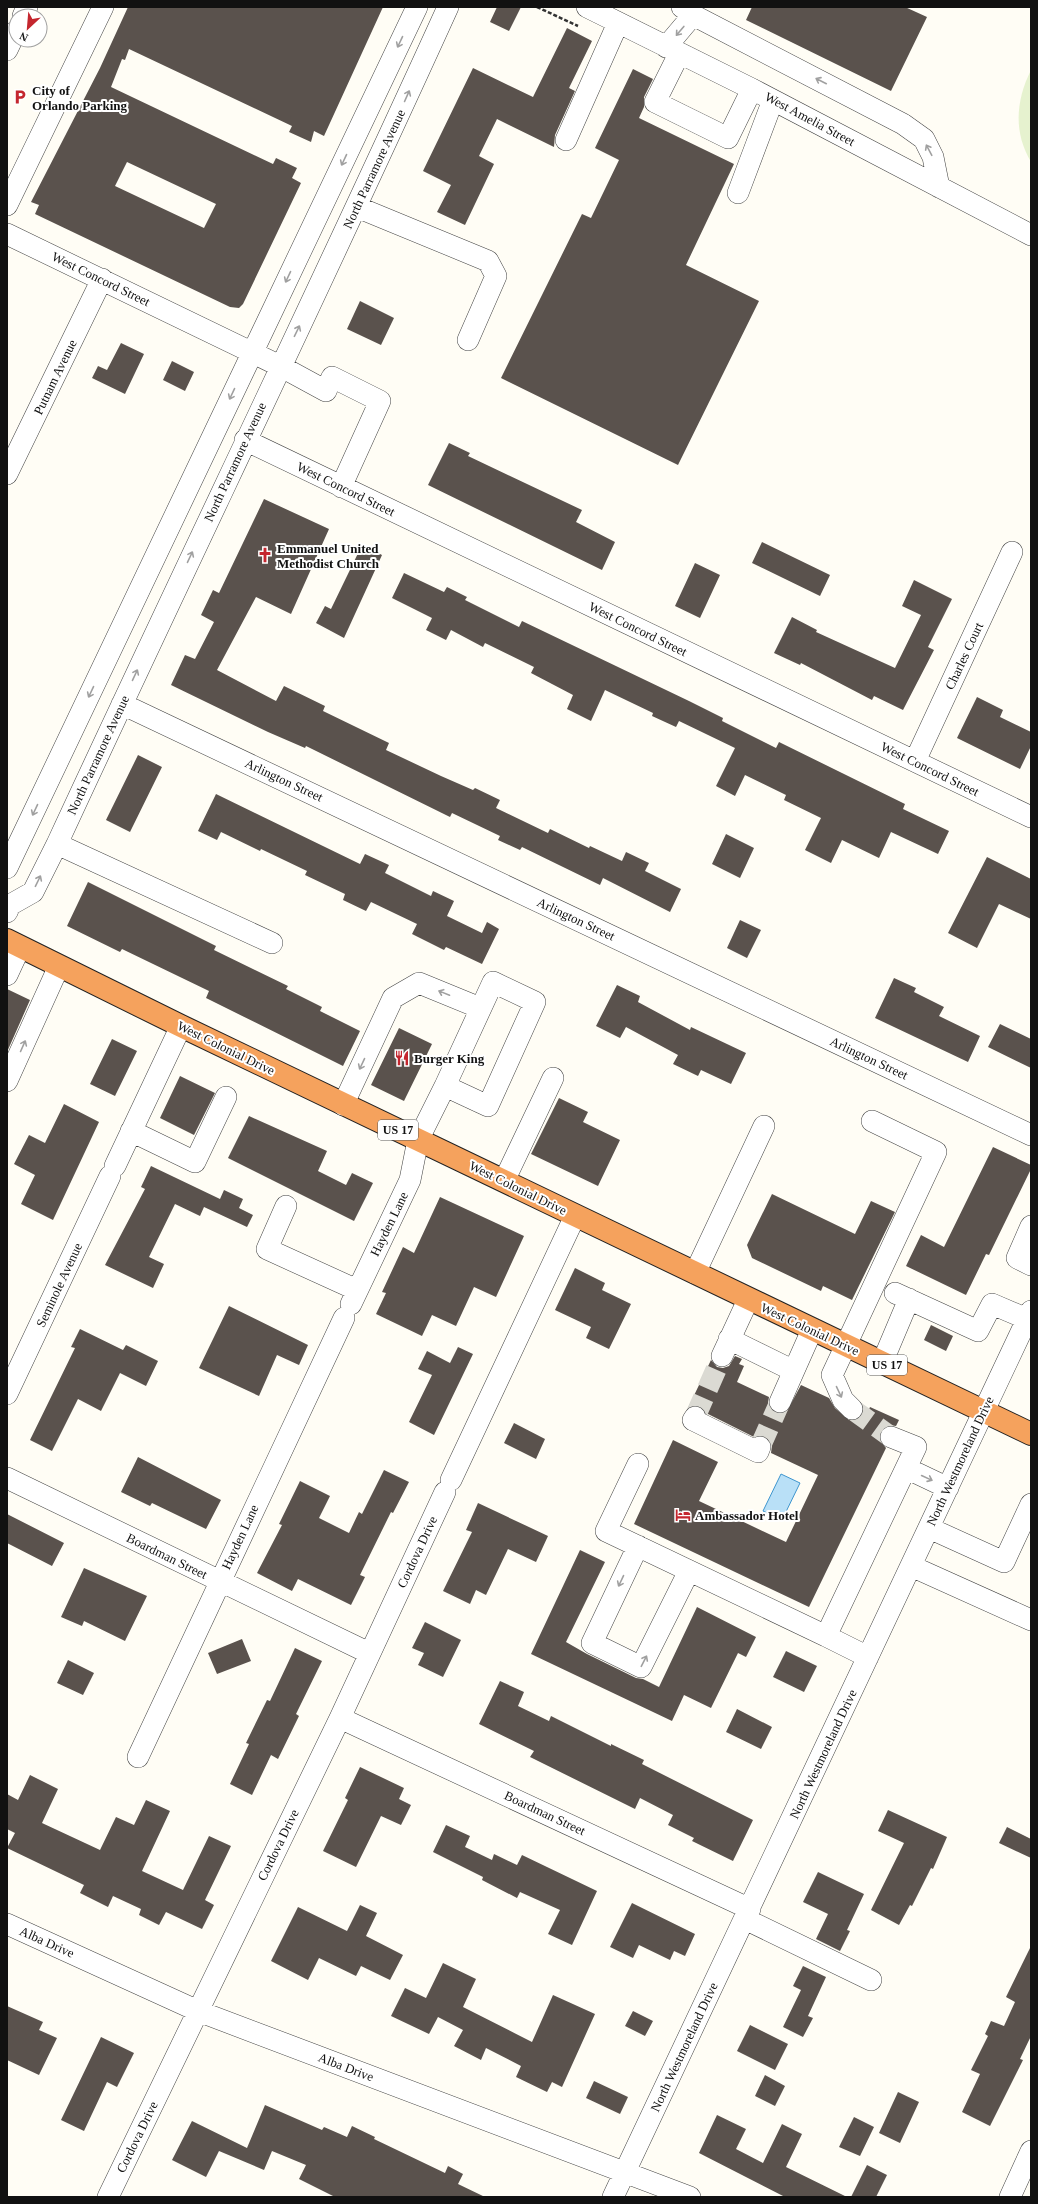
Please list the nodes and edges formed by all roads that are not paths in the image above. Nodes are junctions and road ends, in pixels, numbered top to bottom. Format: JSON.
{"nodes":[{"id":1,"x":104,"y":7,"type":"edge"},
{"id":2,"x":417,"y":7,"type":"edge"},
{"id":3,"x":448,"y":7,"type":"edge"},
{"id":4,"x":587,"y":7,"type":"edge"},
{"id":5,"x":687,"y":11,"type":"edge"},
{"id":6,"x":618,"y":23,"type":"junction"},
{"id":7,"x":673,"y":50,"type":"junction"},
{"id":8,"x":752,"y":89,"type":"junction"},
{"id":9,"x":773,"y":100,"type":"junction"},
{"id":10,"x":566,"y":140,"type":"dead end"},
{"id":11,"x":939,"y":187,"type":"junction"},
{"id":12,"x":738,"y":193,"type":"dead end"},
{"id":13,"x":7,"y":205,"type":"edge"},
{"id":14,"x":357,"y":207,"type":"junction"},
{"id":15,"x":7,"y":234,"type":"edge"},
{"id":16,"x":1031,"y":235,"type":"edge"},
{"id":17,"x":102,"y":279,"type":"junction"},
{"id":18,"x":468,"y":340,"type":"dead end"},
{"id":19,"x":252,"y":352,"type":"junction"},
{"id":20,"x":280,"y":366,"type":"junction"},
{"id":21,"x":245,"y":440,"type":"junction"},
{"id":22,"x":7,"y":474,"type":"edge"},
{"id":23,"x":341,"y":487,"type":"junction"},
{"id":24,"x":1012,"y":552,"type":"dead end"},
{"id":25,"x":122,"y":704,"type":"junction"},
{"id":26,"x":915,"y":761,"type":"junction"},
{"id":27,"x":1031,"y":817,"type":"edge"},
{"id":28,"x":57,"y":844,"type":"junction"},
{"id":29,"x":7,"y":868,"type":"edge"},
{"id":30,"x":8,"y":904,"type":"edge"},
{"id":31,"x":14,"y":943,"type":"edge"},
{"id":32,"x":272,"y":943,"type":"dead end"},
{"id":33,"x":59,"y":966,"type":"junction"},
{"id":34,"x":7,"y":975,"type":"edge"},
{"id":35,"x":480,"y":1008,"type":"junction"},
{"id":36,"x":181,"y":1026,"type":"junction"},
{"id":37,"x":553,"y":1078,"type":"dead end"},
{"id":38,"x":7,"y":1081,"type":"edge"},
{"id":39,"x":445,"y":1086,"type":"junction"},
{"id":40,"x":226,"y":1097,"type":"dead end"},
{"id":41,"x":343,"y":1104,"type":"junction"},
{"id":42,"x":872,"y":1121,"type":"dead end"},
{"id":43,"x":764,"y":1126,"type":"dead end"},
{"id":44,"x":131,"y":1131,"type":"junction"},
{"id":45,"x":1031,"y":1135,"type":"edge"},
{"id":46,"x":418,"y":1140,"type":"junction"},
{"id":47,"x":504,"y":1181,"type":"junction"},
{"id":48,"x":286,"y":1206,"type":"dead end"},
{"id":49,"x":575,"y":1216,"type":"junction"},
{"id":50,"x":1031,"y":1226,"type":"edge"},
{"id":51,"x":1031,"y":1265,"type":"edge"},
{"id":52,"x":695,"y":1273,"type":"junction"},
{"id":53,"x":748,"y":1300,"type":"junction"},
{"id":54,"x":351,"y":1304,"type":"junction"},
{"id":55,"x":1029,"y":1315,"type":"edge"},
{"id":56,"x":812,"y":1330,"type":"junction"},
{"id":57,"x":845,"y":1345,"type":"junction"},
{"id":58,"x":882,"y":1363,"type":"junction"},
{"id":59,"x":792,"y":1370,"type":"junction"},
{"id":60,"x":7,"y":1394,"type":"edge"},
{"id":61,"x":780,"y":1402,"type":"tunnel mouth"},
{"id":62,"x":852,"y":1409,"type":"tunnel mouth"},
{"id":63,"x":984,"y":1411,"type":"junction"},
{"id":64,"x":695,"y":1417,"type":"dead end"},
{"id":65,"x":1031,"y":1434,"type":"edge"},
{"id":66,"x":891,"y":1437,"type":"tunnel mouth"},
{"id":67,"x":760,"y":1448,"type":"dead end"},
{"id":68,"x":638,"y":1464,"type":"dead end"},
{"id":69,"x":906,"y":1468,"type":"junction"},
{"id":70,"x":7,"y":1478,"type":"edge"},
{"id":71,"x":948,"y":1488,"type":"junction"},
{"id":72,"x":1031,"y":1504,"type":"edge"},
{"id":73,"x":929,"y":1528,"type":"junction"},
{"id":74,"x":638,"y":1546,"type":"junction"},
{"id":75,"x":911,"y":1566,"type":"junction"},
{"id":76,"x":689,"y":1571,"type":"junction"},
{"id":77,"x":220,"y":1581,"type":"junction"},
{"id":78,"x":1031,"y":1620,"type":"edge"},
{"id":79,"x":826,"y":1636,"type":"junction"},
{"id":80,"x":369,"y":1653,"type":"junction"},
{"id":81,"x":868,"y":1657,"type":"junction"},
{"id":82,"x":340,"y":1718,"type":"junction"},
{"id":83,"x":138,"y":1757,"type":"dead end"},
{"id":84,"x":748,"y":1914,"type":"junction"},
{"id":85,"x":7,"y":1924,"type":"edge"},
{"id":86,"x":871,"y":1980,"type":"dead end"},
{"id":87,"x":198,"y":2011,"type":"junction"},
{"id":88,"x":1031,"y":2151,"type":"edge"},
{"id":89,"x":625,"y":2171,"type":"junction"},
{"id":90,"x":108,"y":2197,"type":"edge"},
{"id":91,"x":613,"y":2197,"type":"edge"},
{"id":92,"x":690,"y":2197,"type":"edge"},
{"id":93,"x":1010,"y":2197,"type":"edge"}],
"edges":[{"from":1,"to":13,"type":"street"},
{"from":2,"to":19,"type":"street","one_way":true},
{"from":14,"to":3,"type":"street","name":"North Parramore Avenue","one_way":true},
{"from":4,"to":6,"type":"street","name":"West Amelia Street"},
{"from":5,"to":7,"type":"street","one_way":true},
{"from":11,"to":5,"type":"street","one_way":true},
{"from":6,"to":7,"type":"street","name":"West Amelia Street"},
{"from":6,"to":10,"type":"street"},
{"from":7,"to":8,"type":"street","name":"West Amelia Street"},
{"from":7,"to":8,"type":"street"},
{"from":8,"to":9,"type":"street","name":"West Amelia Street"},
{"from":9,"to":11,"type":"street","name":"West Amelia Street"},
{"from":9,"to":12,"type":"street"},
{"from":11,"to":16,"type":"street","name":"West Amelia Street"},
{"from":14,"to":18,"type":"street"},
{"from":20,"to":14,"type":"street","name":"North Parramore Avenue","one_way":true},
{"from":15,"to":17,"type":"street","name":"West Concord Street"},
{"from":17,"to":19,"type":"street","name":"West Concord Street"},
{"from":17,"to":22,"type":"street","name":"Putnam Avenue"},
{"from":19,"to":20,"type":"street","name":"West Concord Street"},
{"from":19,"to":29,"type":"street","one_way":true},
{"from":20,"to":21,"type":"street","name":"North Parramore Avenue"},
{"from":20,"to":23,"type":"street","name":"West Concord Street"},
{"from":21,"to":23,"type":"street","name":"West Concord Street"},
{"from":25,"to":21,"type":"street","name":"North Parramore Avenue","one_way":true},
{"from":23,"to":26,"type":"street","name":"West Concord Street"},
{"from":24,"to":26,"type":"street","name":"Charles Court"},
{"from":25,"to":28,"type":"street","name":"North Parramore Avenue"},
{"from":25,"to":45,"type":"street","name":"Arlington Street"},
{"from":26,"to":27,"type":"street","name":"West Concord Street"},
{"from":30,"to":28,"type":"street","name":"North Parramore Avenue","one_way":true},
{"from":28,"to":32,"type":"street"},
{"from":31,"to":33,"type":"highway","name":"West Colonial Drive","number":"US 17"},
{"from":31,"to":34,"type":"street"},
{"from":33,"to":36,"type":"highway","name":"West Colonial Drive","number":"US 17"},
{"from":38,"to":33,"type":"street","one_way":true},
{"from":35,"to":39,"type":"street","name":"Hayden Lane"},
{"from":35,"to":39,"type":"street","name":"Hayden Lane"},
{"from":35,"to":41,"type":"street","one_way":true},
{"from":36,"to":41,"type":"highway","name":"West Colonial Drive","number":"US 17"},
{"from":36,"to":44,"type":"street","name":"Seminole Avenue"},
{"from":37,"to":47,"type":"street"},
{"from":39,"to":46,"type":"street","name":"Hayden Lane"},
{"from":40,"to":44,"type":"street"},
{"from":41,"to":46,"type":"highway","name":"West Colonial Drive","number":"US 17"},
{"from":42,"to":57,"type":"street"},
{"from":43,"to":52,"type":"street"},
{"from":44,"to":60,"type":"street","name":"Seminole Avenue"},
{"from":46,"to":47,"type":"highway","name":"West Colonial Drive","number":"US 17"},
{"from":46,"to":54,"type":"street","name":"Hayden Lane"},
{"from":47,"to":49,"type":"highway","name":"West Colonial Drive","number":"US 17"},
{"from":48,"to":54,"type":"street"},
{"from":49,"to":52,"type":"highway","name":"West Colonial Drive","number":"US 17"},
{"from":49,"to":80,"type":"street","name":"Cordova Drive"},
{"from":50,"to":51,"type":"street"},
{"from":52,"to":53,"type":"highway","name":"West Colonial Drive","number":"US 17"},
{"from":53,"to":56,"type":"highway","name":"West Colonial Drive","number":"US 17"},
{"from":53,"to":59,"type":"street"},
{"from":54,"to":77,"type":"street","name":"Hayden Lane"},
{"from":55,"to":58,"type":"street"},
{"from":55,"to":63,"type":"street","name":"North Westmoreland Drive"},
{"from":56,"to":57,"type":"highway","name":"West Colonial Drive","number":"US 17"},
{"from":56,"to":59,"type":"street"},
{"from":57,"to":58,"type":"highway","name":"West Colonial Drive","number":"US 17"},
{"from":57,"to":62,"type":"street","one_way":true},
{"from":58,"to":63,"type":"highway","name":"West Colonial Drive","number":"US 17"},
{"from":59,"to":61,"type":"street"},
{"from":63,"to":65,"type":"highway","name":"West Colonial Drive","number":"US 17"},
{"from":63,"to":71,"type":"street","name":"North Westmoreland Drive"},
{"from":64,"to":67,"type":"street"},
{"from":66,"to":69,"type":"street"},
{"from":68,"to":74,"type":"street"},
{"from":69,"to":71,"type":"street","one_way":true},
{"from":69,"to":79,"type":"street"},
{"from":70,"to":77,"type":"street","name":"Boardman Street"},
{"from":71,"to":73,"type":"street","name":"North Westmoreland Drive"},
{"from":72,"to":73,"type":"street"},
{"from":73,"to":75,"type":"street","name":"North Westmoreland Drive"},
{"from":74,"to":76,"type":"street"},
{"from":74,"to":76,"type":"street","one_way":true},
{"from":75,"to":78,"type":"street"},
{"from":75,"to":81,"type":"street","name":"North Westmoreland Drive"},
{"from":76,"to":79,"type":"street"},
{"from":77,"to":80,"type":"street","name":"Boardman Street"},
{"from":77,"to":83,"type":"street","name":"Hayden Lane"},
{"from":79,"to":81,"type":"street"},
{"from":80,"to":82,"type":"street","name":"Cordova Drive"},
{"from":81,"to":84,"type":"street","name":"North Westmoreland Drive"},
{"from":82,"to":84,"type":"street","name":"Boardman Street"},
{"from":82,"to":87,"type":"street","name":"Cordova Drive"},
{"from":84,"to":86,"type":"street","name":"Boardman Street"},
{"from":84,"to":89,"type":"street","name":"North Westmoreland Drive"},
{"from":85,"to":87,"type":"street","name":"Alba Drive"},
{"from":87,"to":89,"type":"street","name":"Alba Drive"},
{"from":87,"to":90,"type":"street","name":"Cordova Drive"},
{"from":88,"to":93,"type":"street"},
{"from":89,"to":91,"type":"street","name":"North Westmoreland Drive"},
{"from":89,"to":92,"type":"street","name":"Alba Drive"}]}
